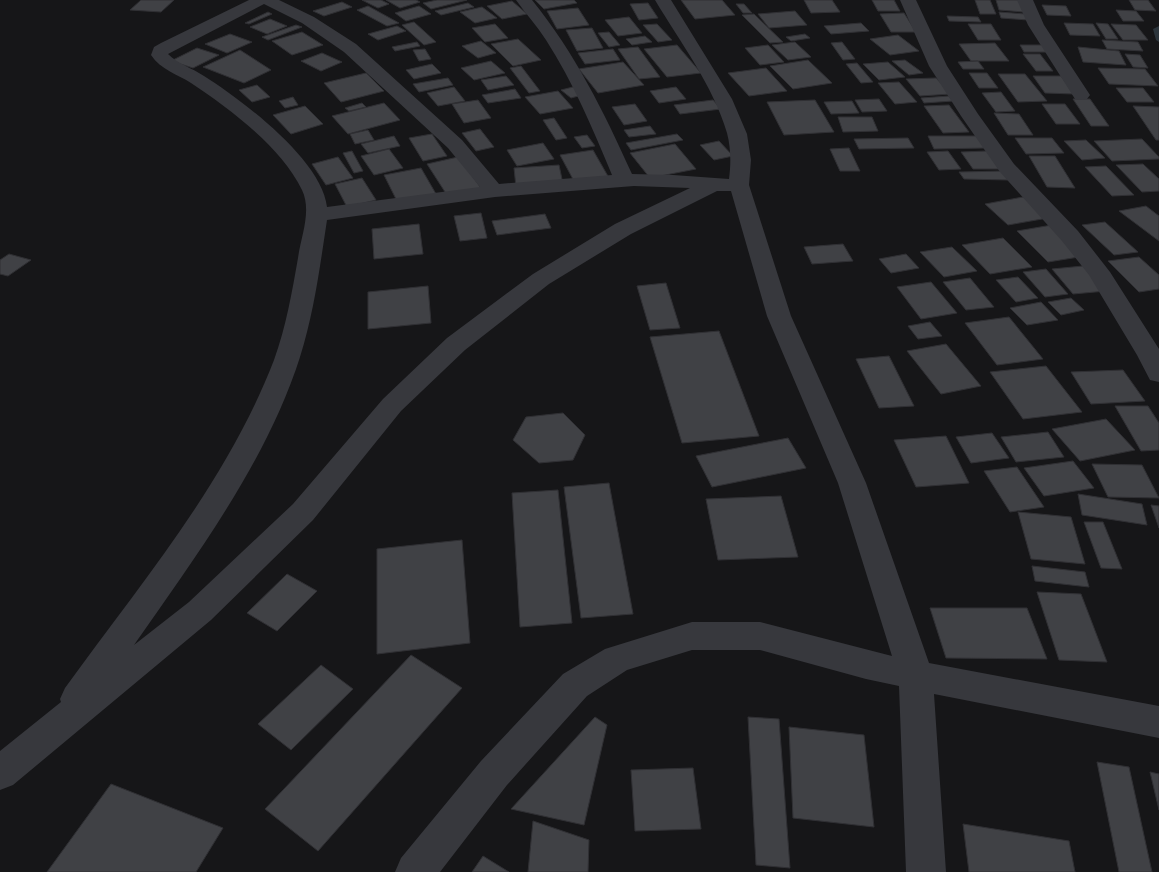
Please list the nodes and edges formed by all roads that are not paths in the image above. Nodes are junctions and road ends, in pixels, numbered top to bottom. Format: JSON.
{"nodes":[{"id":1,"x":261,"y":0,"type":"edge"},
{"id":2,"x":267,"y":0,"type":"edge"},
{"id":3,"x":524,"y":0,"type":"edge"},
{"id":4,"x":663,"y":0,"type":"edge"},
{"id":5,"x":908,"y":0,"type":"edge"},
{"id":6,"x":1025,"y":0,"type":"edge"},
{"id":7,"x":1081,"y":95,"type":"dead end"},
{"id":8,"x":624,"y":179,"type":"junction"},
{"id":9,"x":726,"y":185,"type":"junction"},
{"id":10,"x":494,"y":191,"type":"junction"},
{"id":11,"x":318,"y":215,"type":"junction"},
{"id":12,"x":1159,"y":374,"type":"edge"},
{"id":13,"x":916,"y":676,"type":"junction"},
{"id":14,"x":1159,"y":722,"type":"edge"},
{"id":15,"x":60,"y":724,"type":"junction"},
{"id":16,"x":0,"y":772,"type":"edge"},
{"id":17,"x":415,"y":872,"type":"edge"},
{"id":18,"x":926,"y":872,"type":"edge"}],
"edges":[{"from":1,"to":11,"type":"street"},
{"from":2,"to":10,"type":"street"},
{"from":3,"to":8,"type":"street"},
{"from":4,"to":9,"type":"street"},
{"from":5,"to":12,"type":"street"},
{"from":6,"to":7,"type":"street"},
{"from":8,"to":9,"type":"street"},
{"from":8,"to":10,"type":"street"},
{"from":9,"to":13,"type":"street"},
{"from":9,"to":15,"type":"street"},
{"from":10,"to":11,"type":"street"},
{"from":11,"to":15,"type":"street"},
{"from":13,"to":14,"type":"street"},
{"from":13,"to":17,"type":"street"},
{"from":13,"to":18,"type":"street"},
{"from":15,"to":16,"type":"street"}]}
